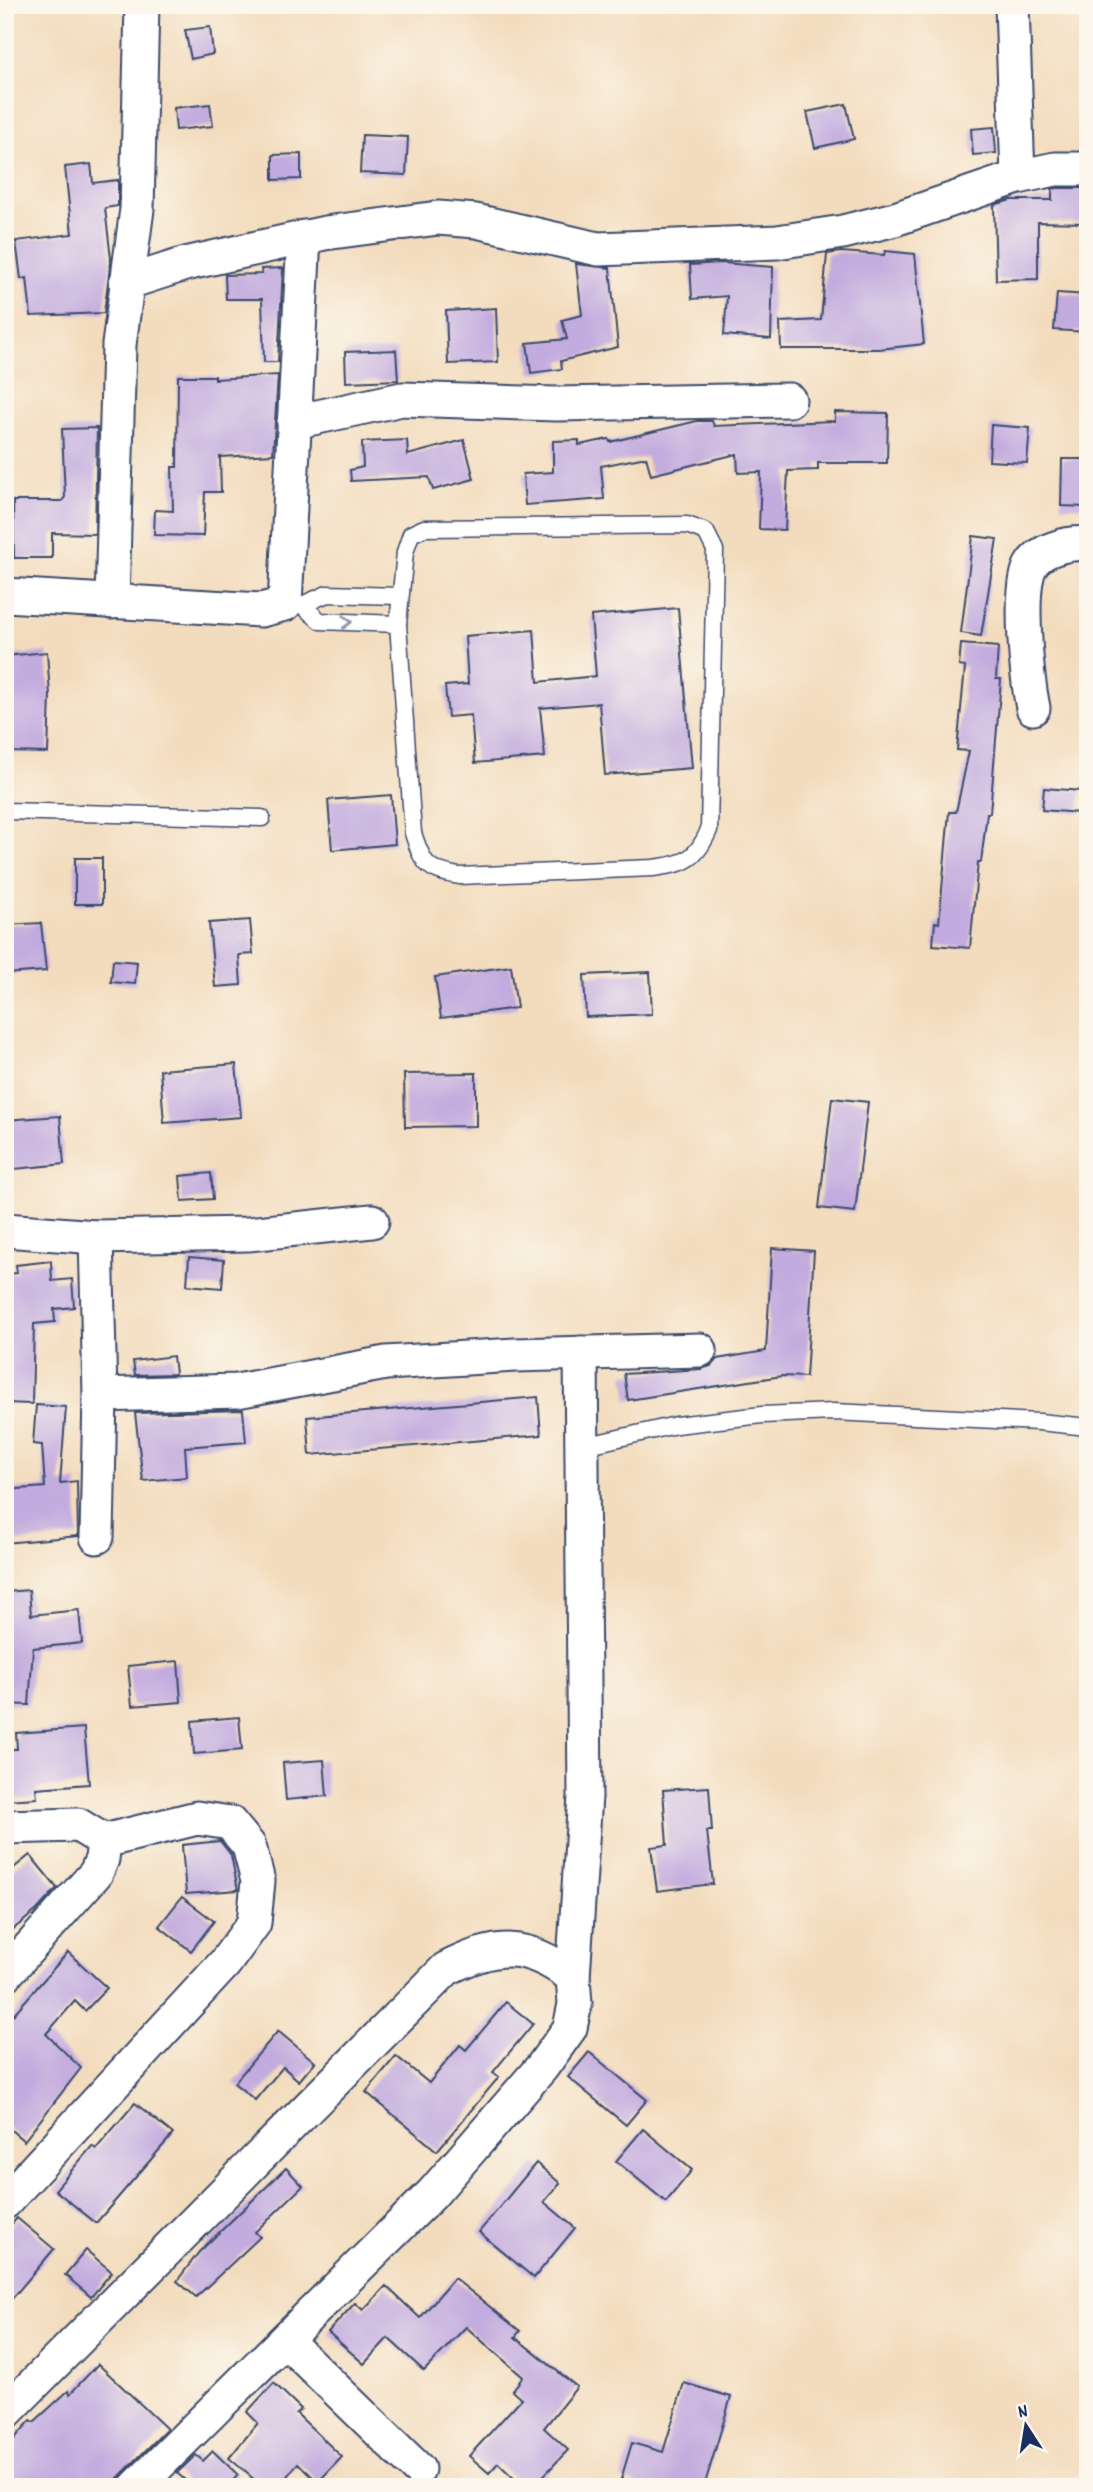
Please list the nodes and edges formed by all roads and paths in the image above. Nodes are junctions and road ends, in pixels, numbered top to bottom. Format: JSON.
{"nodes":[{"id":1,"x":142,"y":5,"type":"edge"},
{"id":2,"x":1012,"y":5,"type":"edge"},
{"id":3,"x":1088,"y":170,"type":"edge"},
{"id":4,"x":1018,"y":177,"type":"junction"},
{"id":5,"x":304,"y":237,"type":"junction"},
{"id":6,"x":126,"y":283,"type":"junction"},
{"id":7,"x":789,"y":400,"type":"dead end"},
{"id":8,"x":294,"y":422,"type":"junction"},
{"id":9,"x":1088,"y":544,"type":"edge"},
{"id":10,"x":5,"y":595,"type":"edge"},
{"id":11,"x":399,"y":596,"type":"junction"},
{"id":12,"x":113,"y":602,"type":"junction"},
{"id":13,"x":294,"y":604,"type":"junction"},
{"id":14,"x":398,"y":624,"type":"junction"},
{"id":15,"x":1033,"y":708,"type":"dead end"},
{"id":16,"x":5,"y":811,"type":"edge"},
{"id":17,"x":262,"y":818,"type":"dead end"},
{"id":18,"x":372,"y":1221,"type":"dead end"},
{"id":19,"x":5,"y":1230,"type":"edge"},
{"id":20,"x":96,"y":1237,"type":"junction"},
{"id":21,"x":700,"y":1350,"type":"dead end"},
{"id":22,"x":581,"y":1353,"type":"junction"},
{"id":23,"x":100,"y":1395,"type":"junction"},
{"id":24,"x":1088,"y":1427,"type":"edge"},
{"id":25,"x":584,"y":1446,"type":"junction"},
{"id":26,"x":97,"y":1537,"type":"dead end"},
{"id":27,"x":5,"y":1827,"type":"edge"},
{"id":28,"x":104,"y":1841,"type":"junction"},
{"id":29,"x":5,"y":1975,"type":"edge"},
{"id":30,"x":573,"y":1977,"type":"junction"},
{"id":31,"x":5,"y":2202,"type":"edge"},
{"id":32,"x":285,"y":2340,"type":"junction"},
{"id":33,"x":5,"y":2413,"type":"edge"},
{"id":34,"x":418,"y":2469,"type":"dead end"},
{"id":35,"x":136,"y":2487,"type":"edge"}],
"edges":[{"from":1,"to":6,"type":"street"},
{"from":2,"to":4,"type":"street"},
{"from":3,"to":4,"type":"street"},
{"from":4,"to":5,"type":"street"},
{"from":5,"to":6,"type":"street"},
{"from":5,"to":8,"type":"street"},
{"from":6,"to":12,"type":"street"},
{"from":7,"to":8,"type":"street"},
{"from":8,"to":13,"type":"street"},
{"from":9,"to":15,"type":"street"},
{"from":10,"to":12,"type":"street"},
{"from":11,"to":13,"type":"lane"},
{"from":11,"to":14,"type":"lane"},
{"from":11,"to":14,"type":"lane"},
{"from":12,"to":13,"type":"street"},
{"from":13,"to":14,"type":"lane","one_way":true},
{"from":16,"to":17,"type":"lane"},
{"from":18,"to":20,"type":"street"},
{"from":19,"to":20,"type":"street"},
{"from":20,"to":23,"type":"street"},
{"from":21,"to":22,"type":"street"},
{"from":22,"to":23,"type":"street"},
{"from":22,"to":25,"type":"street"},
{"from":23,"to":26,"type":"street"},
{"from":24,"to":25,"type":"lane"},
{"from":25,"to":30,"type":"street"},
{"from":27,"to":28,"type":"street"},
{"from":28,"to":29,"type":"street"},
{"from":28,"to":31,"type":"street"},
{"from":30,"to":32,"type":"street"},
{"from":30,"to":33,"type":"street"},
{"from":32,"to":34,"type":"street"},
{"from":32,"to":35,"type":"street"}]}
